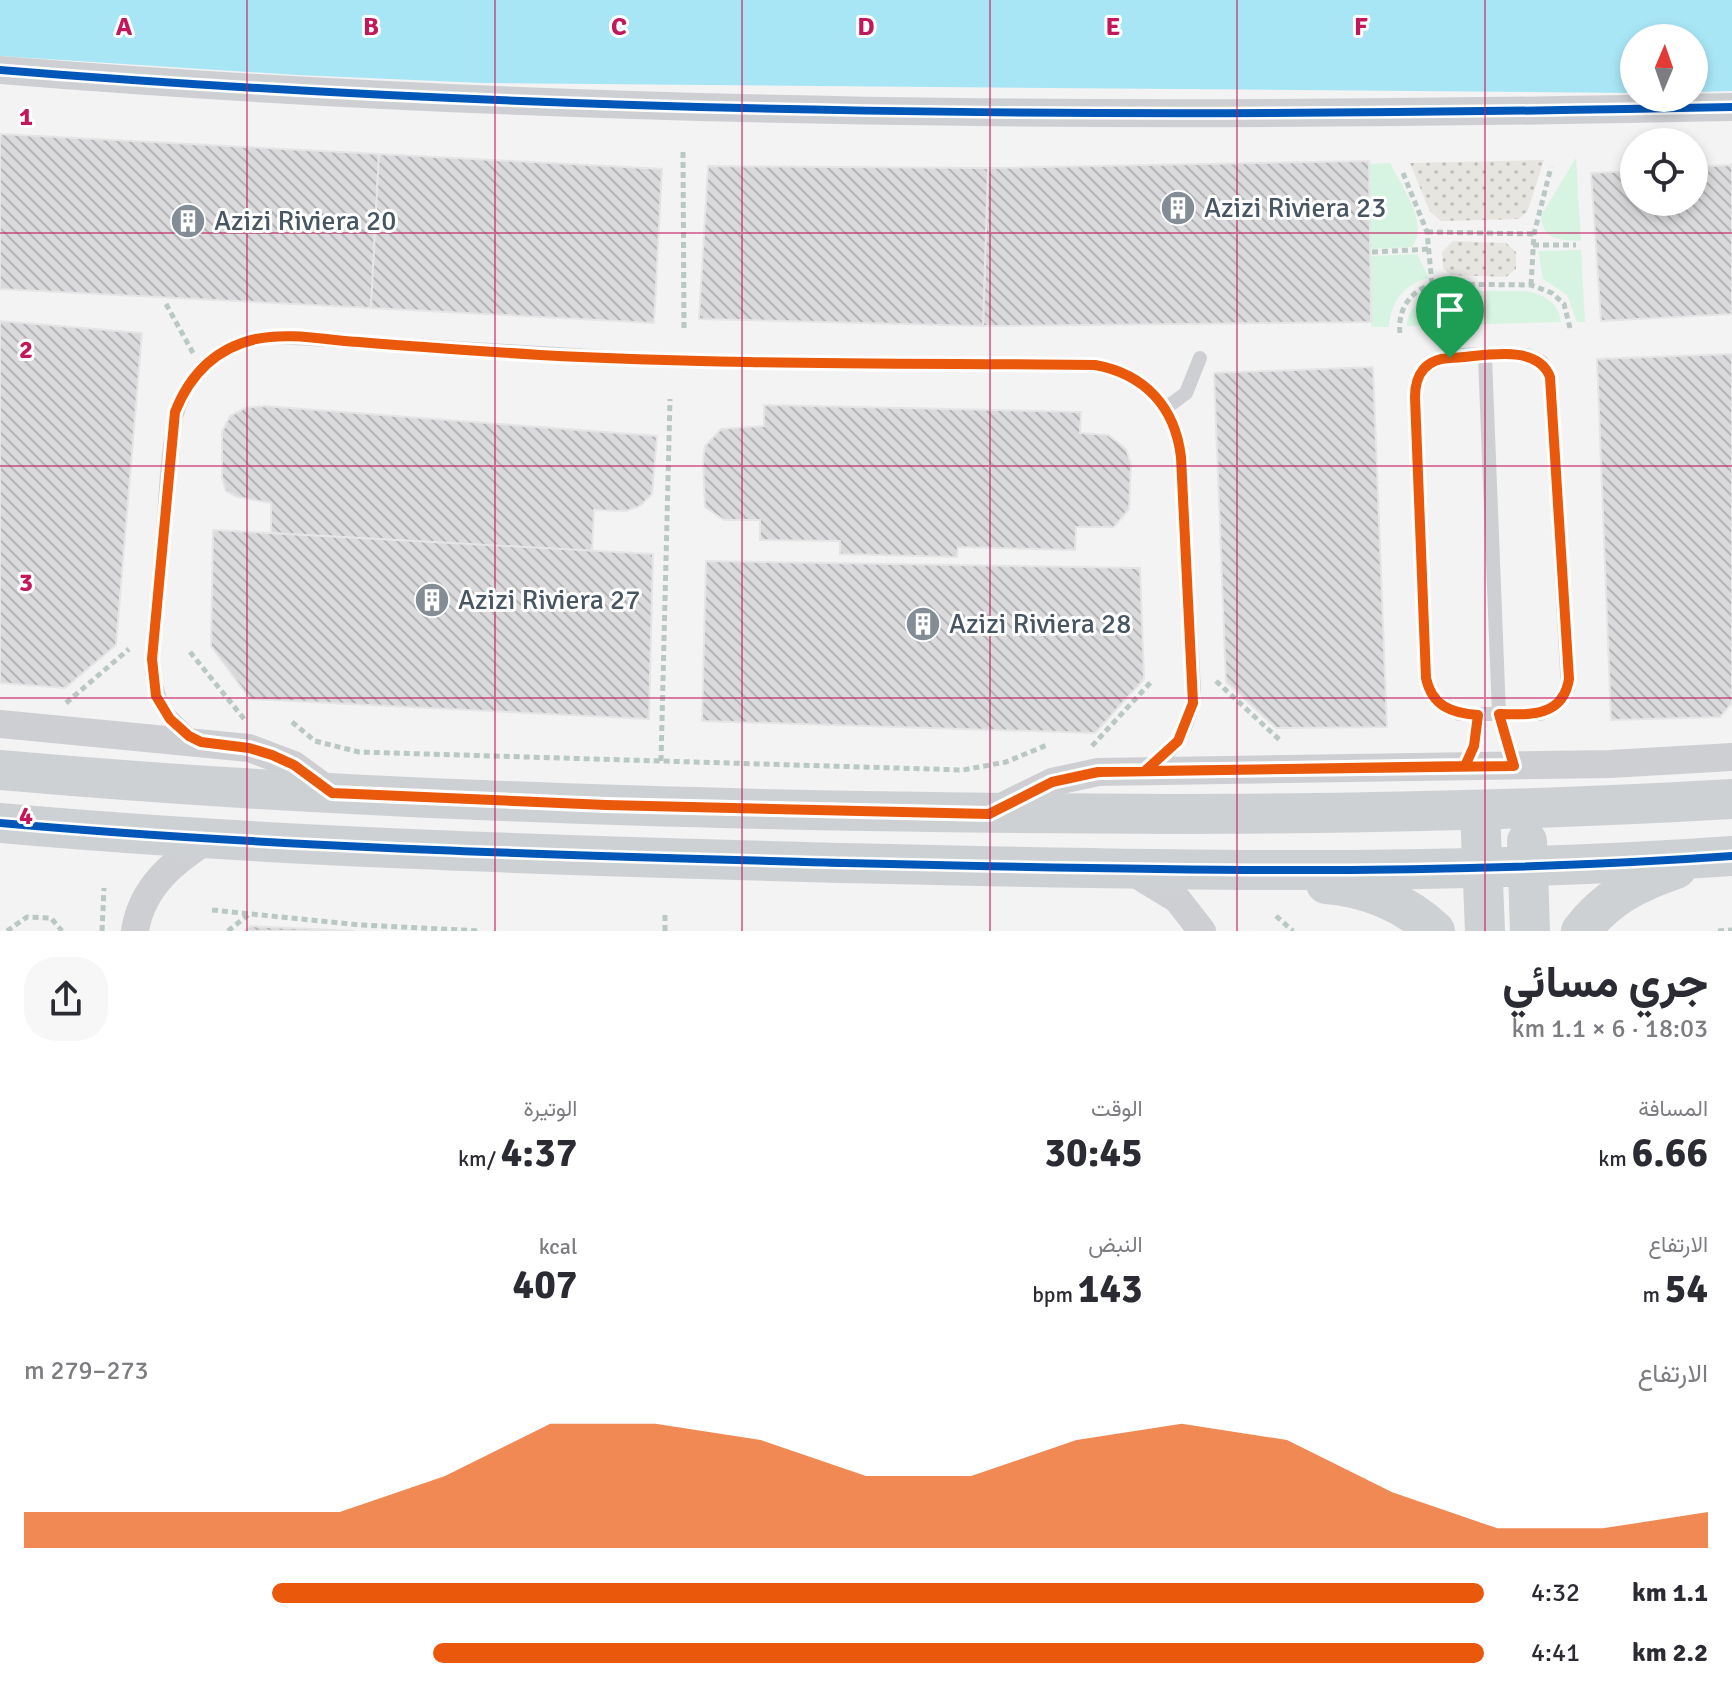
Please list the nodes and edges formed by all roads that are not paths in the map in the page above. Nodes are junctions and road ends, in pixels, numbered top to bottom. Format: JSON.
{"nodes":[{"id":1,"x":0,"y":70,"type":"edge"},
{"id":2,"x":1732,"y":107,"type":"edge"},
{"id":3,"x":1485,"y":357,"type":"junction"},
{"id":4,"x":1200,"y":358,"type":"dead end"},
{"id":5,"x":1166,"y":408,"type":"junction"},
{"id":6,"x":1499,"y":714,"type":"junction"},
{"id":7,"x":1478,"y":715,"type":"junction"},
{"id":8,"x":0,"y":724,"type":"edge"},
{"id":9,"x":201,"y":742,"type":"junction"},
{"id":10,"x":1732,"y":757,"type":"edge"},
{"id":11,"x":1465,"y":766,"type":"junction"},
{"id":12,"x":1514,"y":766,"type":"junction"},
{"id":13,"x":0,"y":770,"type":"edge"},
{"id":14,"x":1145,"y":771,"type":"junction"},
{"id":15,"x":332,"y":793,"type":"junction"},
{"id":16,"x":1732,"y":799,"type":"edge"},
{"id":17,"x":1525,"y":809,"type":"junction"},
{"id":18,"x":1480,"y":810,"type":"junction"},
{"id":19,"x":989,"y":814,"type":"junction"},
{"id":20,"x":7,"y":826,"type":"edge"},
{"id":21,"x":212,"y":837,"type":"junction"},
{"id":22,"x":1719,"y":857,"type":"edge"},
{"id":23,"x":1527,"y":866,"type":"junction"},
{"id":24,"x":1483,"y":867,"type":"junction"},
{"id":25,"x":1127,"y":868,"type":"junction"},
{"id":26,"x":1248,"y":869,"type":"junction"},
{"id":27,"x":135,"y":931,"type":"edge"},
{"id":28,"x":1202,"y":931,"type":"edge"},
{"id":29,"x":1435,"y":931,"type":"edge"},
{"id":30,"x":1485,"y":931,"type":"edge"},
{"id":31,"x":1530,"y":931,"type":"edge"},
{"id":32,"x":1581,"y":931,"type":"edge"}],
"edges":[{"from":1,"to":2,"type":"street"},
{"from":3,"to":6,"type":"lane"},
{"from":3,"to":6,"type":"lane"},
{"from":3,"to":7,"type":"lane"},
{"from":4,"to":5,"type":"lane"},
{"from":5,"to":9,"type":"lane"},
{"from":5,"to":14,"type":"lane"},
{"from":6,"to":7,"type":"lane"},
{"from":6,"to":12,"type":"lane"},
{"from":7,"to":11,"type":"lane"},
{"from":8,"to":9,"type":"street"},
{"from":9,"to":15,"type":"street"},
{"from":10,"to":12,"type":"street"},
{"from":11,"to":12,"type":"street"},
{"from":11,"to":14,"type":"street"},
{"from":13,"to":15,"type":"street"},
{"from":14,"to":19,"type":"street"},
{"from":15,"to":19,"type":"street"},
{"from":16,"to":17,"type":"street"},
{"from":17,"to":18,"type":"street"},
{"from":17,"to":23,"type":"street"},
{"from":18,"to":19,"type":"street"},
{"from":18,"to":24,"type":"street"},
{"from":20,"to":21,"type":"street"},
{"from":21,"to":25,"type":"street"},
{"from":21,"to":27,"type":"street"},
{"from":22,"to":23,"type":"street"},
{"from":22,"to":32,"type":"street"},
{"from":23,"to":24,"type":"street"},
{"from":23,"to":31,"type":"street"},
{"from":24,"to":26,"type":"street"},
{"from":24,"to":30,"type":"street"},
{"from":25,"to":26,"type":"street"},
{"from":25,"to":28,"type":"street"},
{"from":26,"to":29,"type":"street"}]}
